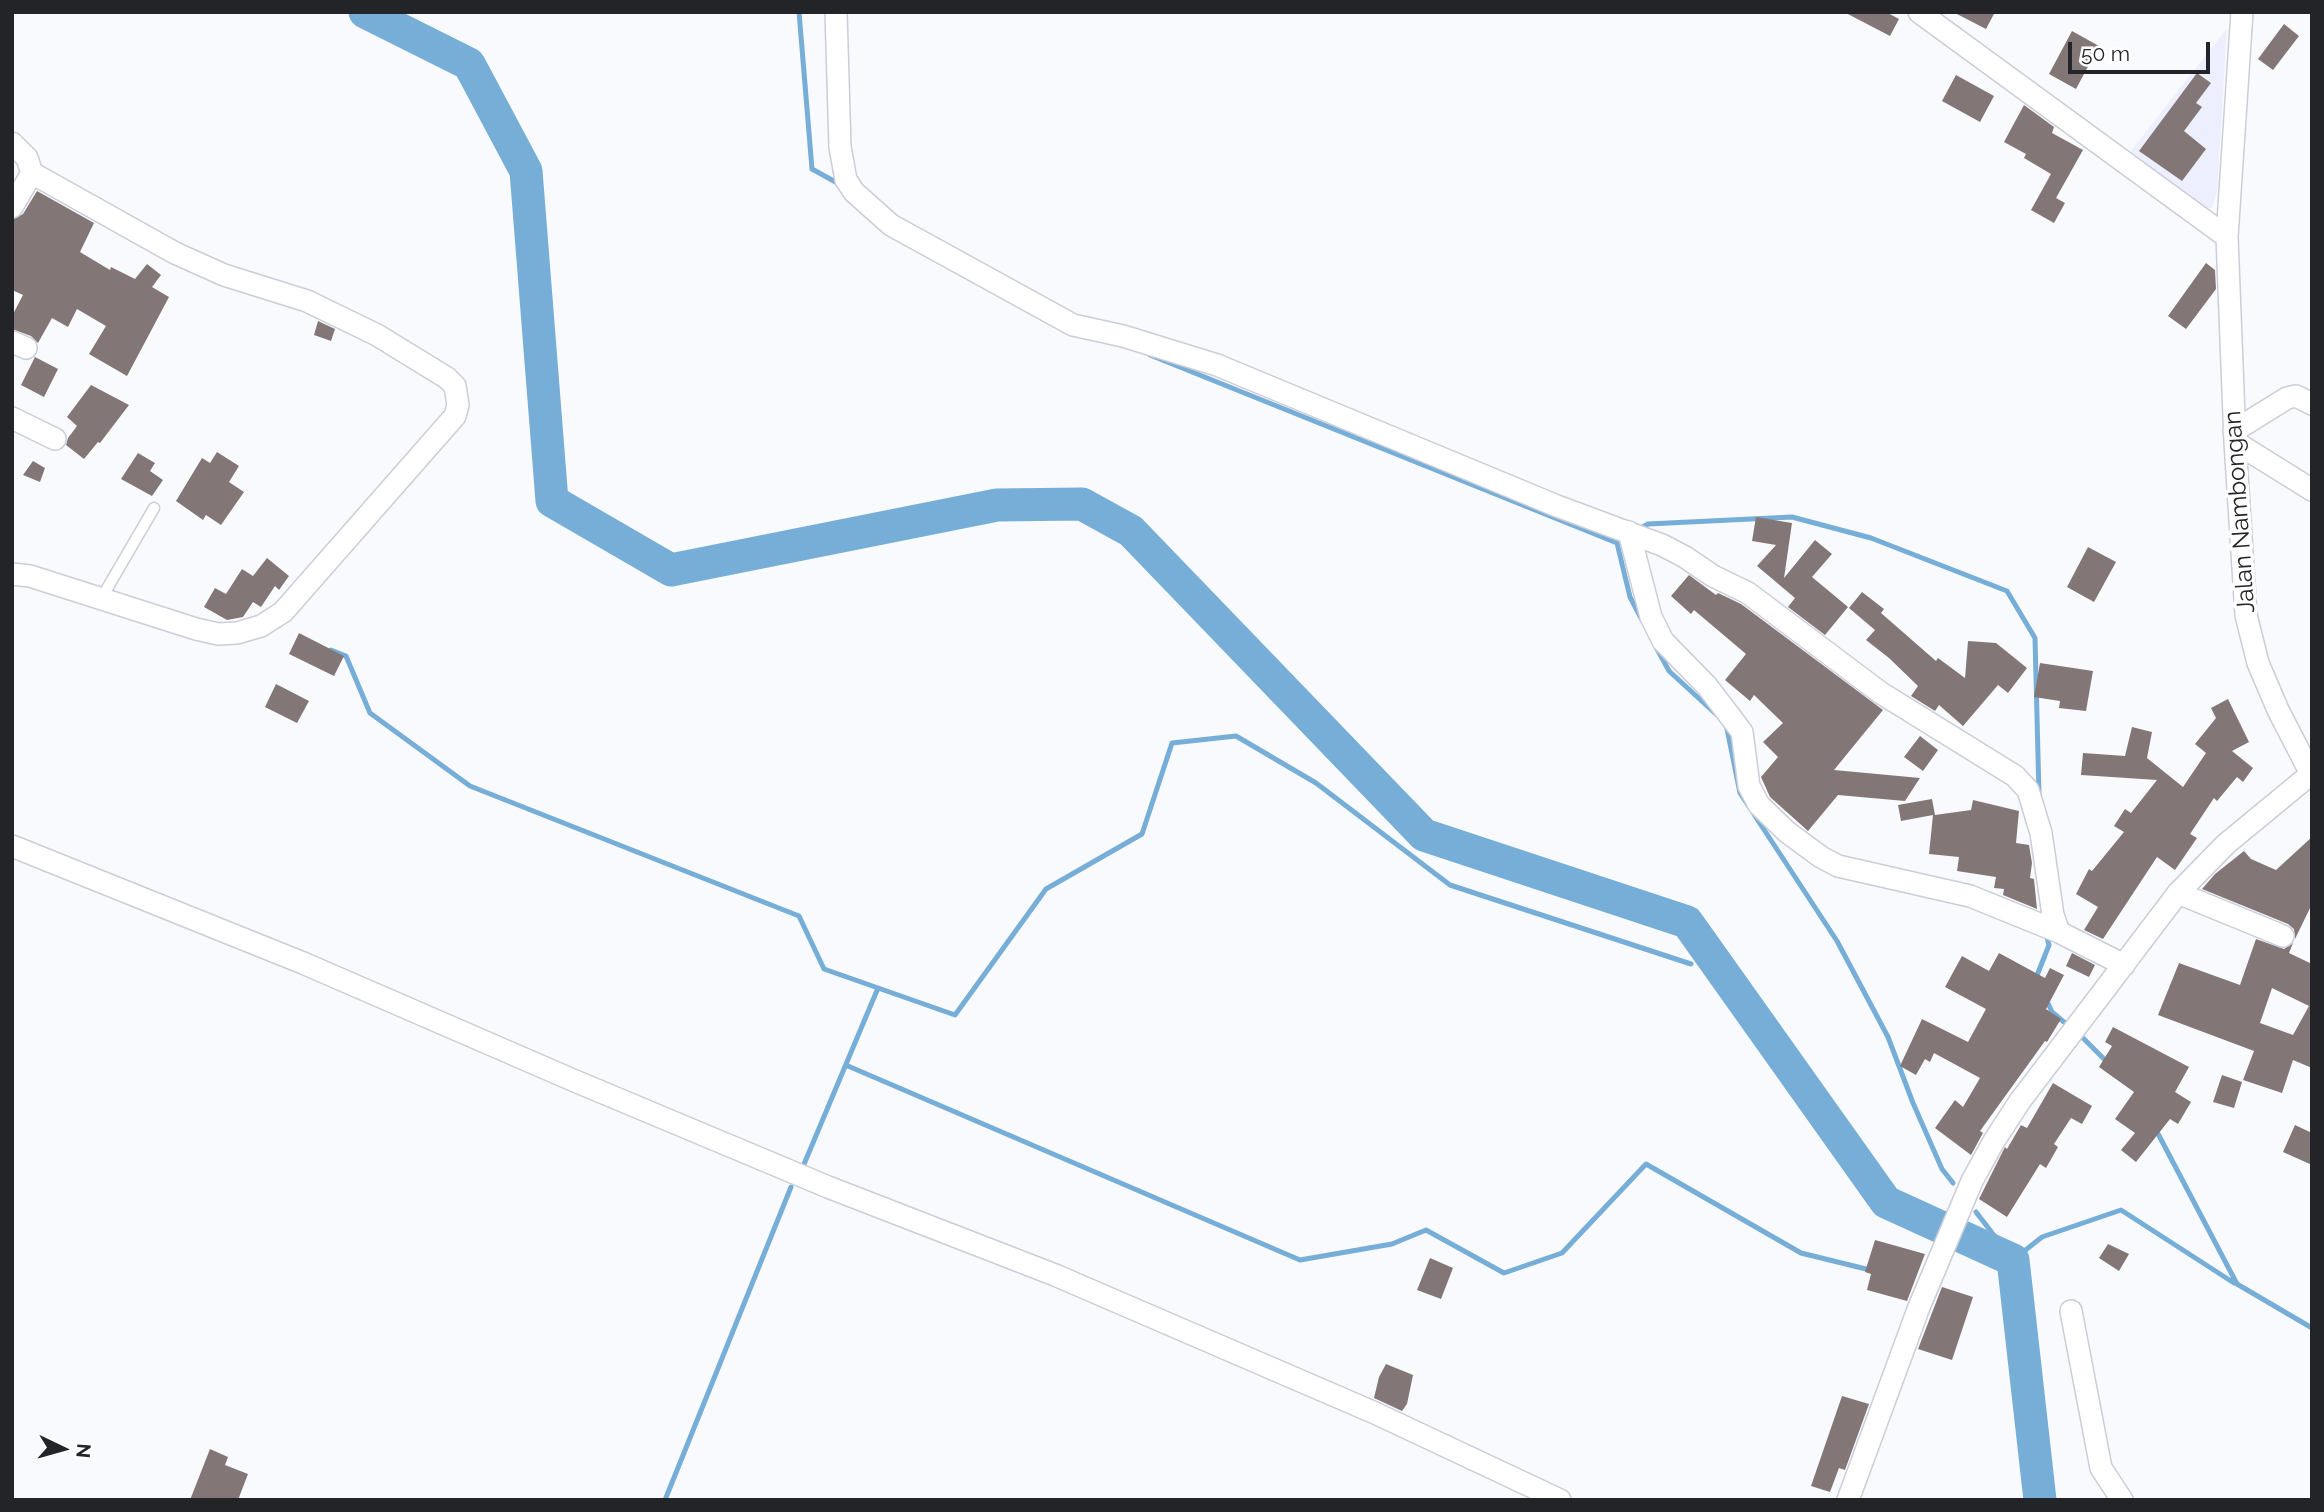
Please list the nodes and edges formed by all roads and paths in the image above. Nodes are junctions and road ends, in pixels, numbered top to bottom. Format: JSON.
{"nodes":[{"id":1,"x":836,"y":12,"type":"edge"},
{"id":2,"x":1919,"y":12,"type":"edge"},
{"id":3,"x":2242,"y":12,"type":"edge"},
{"id":4,"x":12,"y":143,"type":"edge"},
{"id":5,"x":32,"y":173,"type":"junction"},
{"id":6,"x":12,"y":207,"type":"edge"},
{"id":7,"x":2227,"y":237,"type":"junction"},
{"id":8,"x":2312,"y":404,"type":"edge"},
{"id":9,"x":12,"y":418,"type":"edge"},
{"id":10,"x":2234,"y":436,"type":"junction"},
{"id":11,"x":55,"y":439,"type":"dead end"},
{"id":12,"x":2312,"y":490,"type":"edge"},
{"id":13,"x":154,"y":508,"type":"dead end"},
{"id":14,"x":1629,"y":532,"type":"junction"},
{"id":15,"x":12,"y":574,"type":"edge"},
{"id":16,"x":101,"y":599,"type":"junction"},
{"id":17,"x":2311,"y":774,"type":"edge"},
{"id":18,"x":12,"y":846,"type":"edge"},
{"id":19,"x":2178,"y":893,"type":"junction"},
{"id":20,"x":2059,"y":932,"type":"junction"},
{"id":21,"x":2283,"y":936,"type":"dead end"},
{"id":22,"x":2124,"y":965,"type":"junction"},
{"id":23,"x":2071,"y":1311,"type":"dead end"},
{"id":24,"x":1560,"y":1500,"type":"edge"},
{"id":25,"x":1848,"y":1500,"type":"edge"},
{"id":26,"x":2122,"y":1500,"type":"edge"}],
"edges":[{"from":1,"to":14,"type":"street"},
{"from":2,"to":7,"type":"street"},
{"from":3,"to":7,"type":"street","name":"Jalan Nambongan"},
{"from":4,"to":5,"type":"street"},
{"from":5,"to":6,"type":"street"},
{"from":5,"to":16,"type":"street"},
{"from":7,"to":10,"type":"street","name":"Jalan Nambongan"},
{"from":8,"to":10,"type":"street"},
{"from":9,"to":11,"type":"street"},
{"from":10,"to":12,"type":"street"},
{"from":10,"to":17,"type":"street","name":"Jalan Nambongan"},
{"from":13,"to":16,"type":"lane"},
{"from":14,"to":20,"type":"street"},
{"from":14,"to":20,"type":"street"},
{"from":15,"to":16,"type":"street"},
{"from":17,"to":19,"type":"street"},
{"from":18,"to":24,"type":"street"},
{"from":19,"to":21,"type":"street"},
{"from":19,"to":22,"type":"street"},
{"from":20,"to":22,"type":"street"},
{"from":22,"to":25,"type":"street"},
{"from":23,"to":26,"type":"street"}]}
